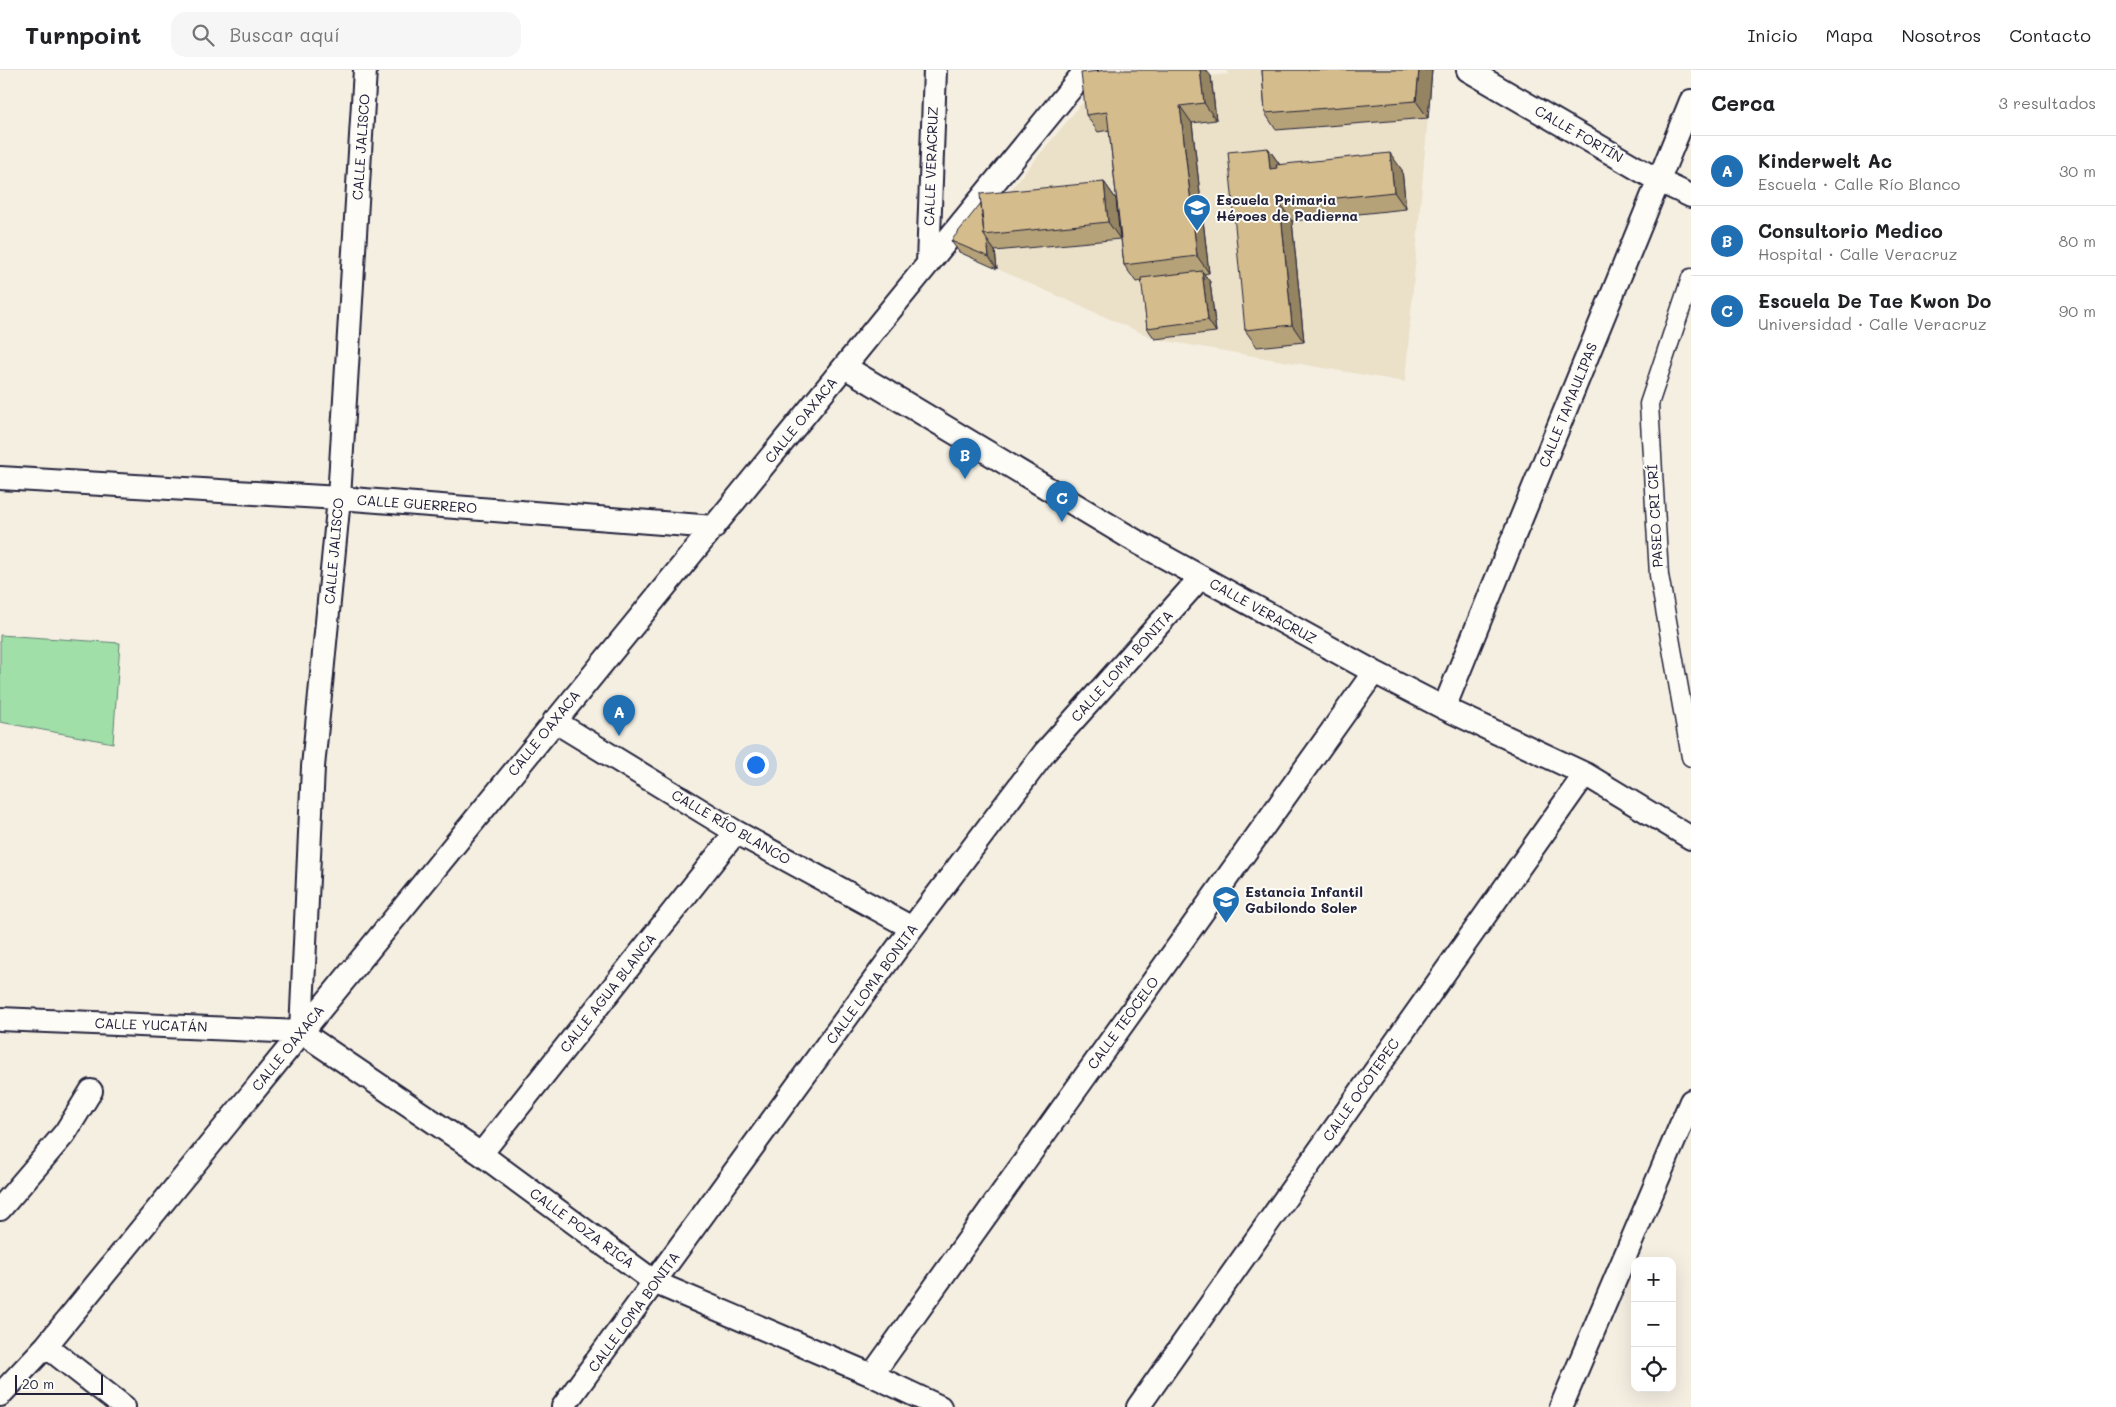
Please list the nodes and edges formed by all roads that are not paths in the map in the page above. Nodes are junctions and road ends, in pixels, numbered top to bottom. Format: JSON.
{"nodes":[{"id":1,"x":365,"y":70,"type":"edge"},
{"id":2,"x":935,"y":70,"type":"edge"},
{"id":3,"x":1086,"y":70,"type":"edge"},
{"id":4,"x":1468,"y":70,"type":"edge"},
{"id":5,"x":1691,"y":101,"type":"edge"},
{"id":6,"x":1659,"y":181,"type":"junction"},
{"id":7,"x":1691,"y":196,"type":"edge"},
{"id":8,"x":928,"y":263,"type":"junction"},
{"id":9,"x":1691,"y":278,"type":"edge"},
{"id":10,"x":844,"y":367,"type":"junction"},
{"id":11,"x":0,"y":478,"type":"edge"},
{"id":12,"x":339,"y":498,"type":"junction"},
{"id":13,"x":714,"y":527,"type":"junction"},
{"id":14,"x":1201,"y":577,"type":"junction"},
{"id":15,"x":1374,"y":672,"type":"junction"},
{"id":16,"x":1444,"y":708,"type":"junction"},
{"id":17,"x":554,"y":721,"type":"junction"},
{"id":18,"x":1691,"y":757,"type":"edge"},
{"id":19,"x":1584,"y":774,"type":"junction"},
{"id":20,"x":736,"y":832,"type":"junction"},
{"id":21,"x":1691,"y":838,"type":"edge"},
{"id":22,"x":912,"y":928,"type":"junction"},
{"id":23,"x":0,"y":1019,"type":"edge"},
{"id":24,"x":301,"y":1032,"type":"junction"},
{"id":25,"x":91,"y":1091,"type":"dead end"},
{"id":26,"x":1691,"y":1101,"type":"edge"},
{"id":27,"x":481,"y":1154,"type":"junction"},
{"id":28,"x":0,"y":1209,"type":"edge"},
{"id":29,"x":656,"y":1283,"type":"junction"},
{"id":30,"x":46,"y":1346,"type":"junction"},
{"id":31,"x":872,"y":1375,"type":"junction"},
{"id":32,"x":0,"y":1395,"type":"edge"},
{"id":33,"x":124,"y":1407,"type":"edge"},
{"id":34,"x":563,"y":1407,"type":"edge"},
{"id":35,"x":940,"y":1407,"type":"edge"},
{"id":36,"x":1138,"y":1407,"type":"edge"},
{"id":37,"x":1561,"y":1407,"type":"edge"}],
"edges":[{"from":1,"to":12,"type":"street","name":"CALLE JALISCO"},
{"from":2,"to":8,"type":"street","name":"CALLE VERACRUZ"},
{"from":3,"to":8,"type":"street","name":"CALLE OAXACA"},
{"from":4,"to":6,"type":"street","name":"CALLE FORTÍN"},
{"from":5,"to":6,"type":"street","name":"CALLE TAMAULIPAS"},
{"from":6,"to":7,"type":"street","name":"CALLE FORTÍN"},
{"from":6,"to":16,"type":"street","name":"CALLE TAMAULIPAS"},
{"from":8,"to":10,"type":"street","name":"CALLE OAXACA"},
{"from":9,"to":18,"type":"street","name":"PASEO CRI CRÍ"},
{"from":10,"to":13,"type":"street","name":"CALLE OAXACA"},
{"from":10,"to":14,"type":"street","name":"CALLE VERACRUZ"},
{"from":11,"to":12,"type":"street","name":"CALLE GUERRERO"},
{"from":12,"to":13,"type":"street","name":"CALLE GUERRERO"},
{"from":12,"to":24,"type":"street","name":"CALLE JALISCO"},
{"from":13,"to":17,"type":"street","name":"CALLE OAXACA"},
{"from":14,"to":15,"type":"street","name":"CALLE VERACRUZ"},
{"from":14,"to":22,"type":"street","name":"CALLE LOMA BONITA"},
{"from":15,"to":16,"type":"street","name":"CALLE VERACRUZ"},
{"from":15,"to":31,"type":"street","name":"CALLE TEOCELO"},
{"from":16,"to":19,"type":"street","name":"CALLE VERACRUZ"},
{"from":17,"to":20,"type":"street","name":"CALLE RÍO BLANCO"},
{"from":17,"to":24,"type":"street","name":"CALLE OAXACA"},
{"from":19,"to":21,"type":"street","name":"CALLE VERACRUZ"},
{"from":19,"to":36,"type":"street","name":"CALLE OCOTEPEC"},
{"from":20,"to":22,"type":"street","name":"CALLE RÍO BLANCO"},
{"from":20,"to":27,"type":"street","name":"CALLE AGUA BLANCA"},
{"from":22,"to":29,"type":"street","name":"CALLE LOMA BONITA"},
{"from":23,"to":24,"type":"street","name":"CALLE YUCATÁN"},
{"from":24,"to":27,"type":"street","name":"CALLE POZA RICA"},
{"from":24,"to":30,"type":"street","name":"CALLE OAXACA"},
{"from":25,"to":28,"type":"street"},
{"from":26,"to":37,"type":"street"},
{"from":27,"to":29,"type":"street","name":"CALLE POZA RICA"},
{"from":29,"to":31,"type":"street","name":"CALLE POZA RICA"},
{"from":29,"to":34,"type":"street","name":"CALLE LOMA BONITA"},
{"from":30,"to":32,"type":"street","name":"CALLE OAXACA"},
{"from":30,"to":33,"type":"street"},
{"from":31,"to":35,"type":"street","name":"CALLE POZA RICA"}]}
